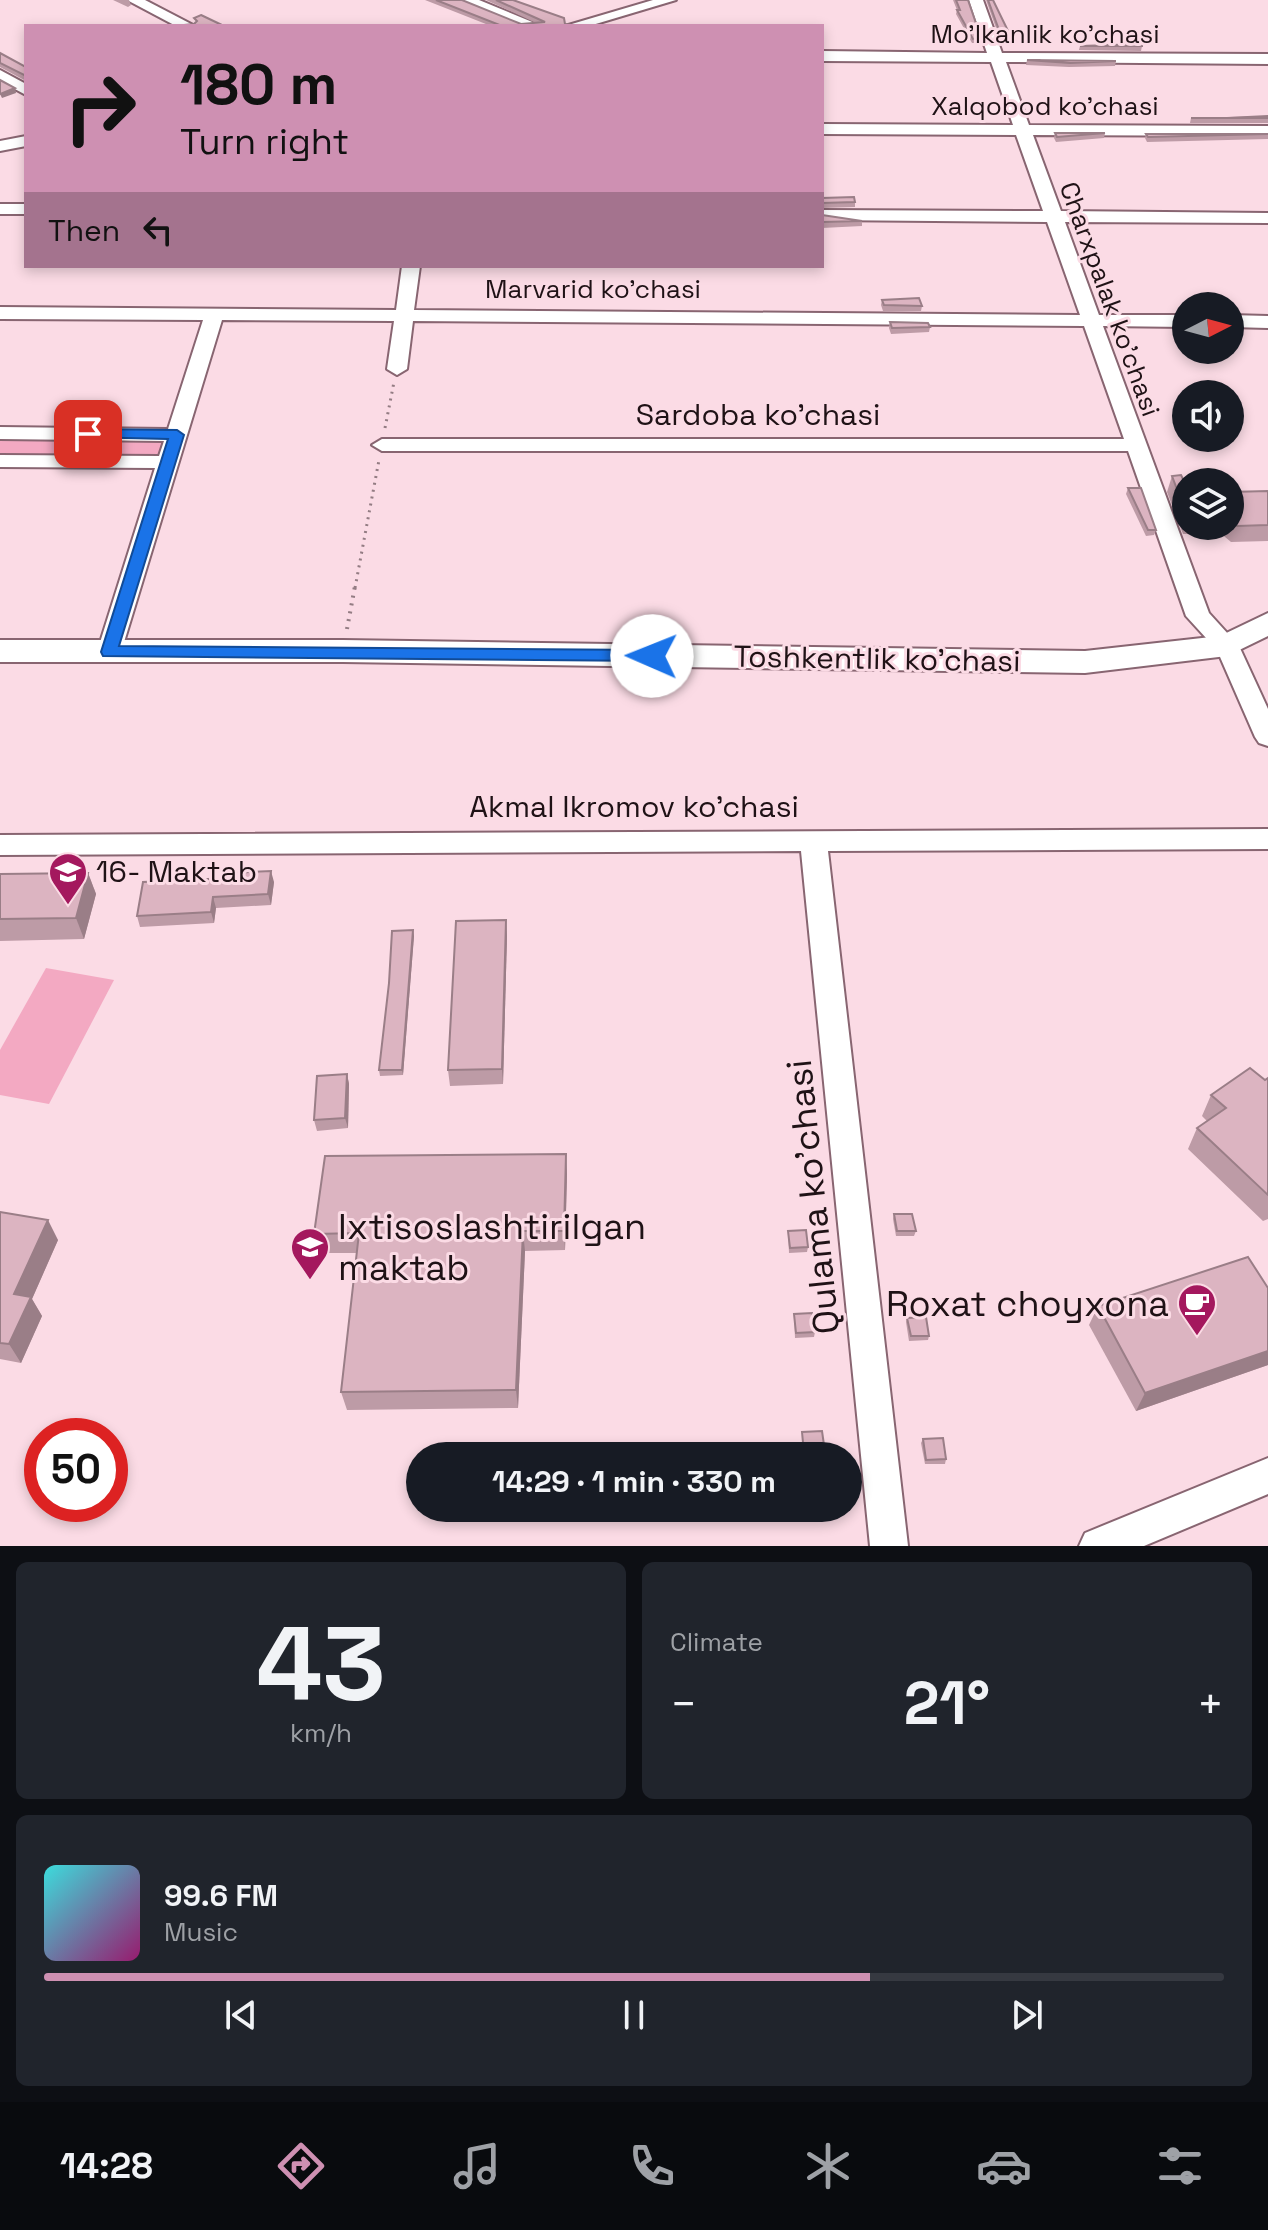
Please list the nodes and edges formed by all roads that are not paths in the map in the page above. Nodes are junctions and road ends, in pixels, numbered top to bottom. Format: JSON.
{"nodes":[{"id":1,"x":134,"y":0,"type":"edge"},
{"id":2,"x":466,"y":0,"type":"edge"},
{"id":3,"x":669,"y":0,"type":"edge"},
{"id":4,"x":976,"y":0,"type":"edge"},
{"id":5,"x":184,"y":24,"type":"edge"},
{"id":6,"x":530,"y":24,"type":"edge"},
{"id":7,"x":579,"y":24,"type":"edge"},
{"id":8,"x":824,"y":56,"type":"edge"},
{"id":9,"x":994,"y":58,"type":"junction"},
{"id":10,"x":1268,"y":59,"type":"edge"},
{"id":11,"x":0,"y":75,"type":"edge"},
{"id":12,"x":24,"y":89,"type":"edge"},
{"id":13,"x":824,"y":129,"type":"edge"},
{"id":14,"x":1020,"y":130,"type":"junction"},
{"id":15,"x":1268,"y":131,"type":"edge"},
{"id":16,"x":24,"y":141,"type":"edge"},
{"id":17,"x":0,"y":146,"type":"edge"},
{"id":18,"x":0,"y":209,"type":"edge"},
{"id":19,"x":24,"y":209,"type":"edge"},
{"id":20,"x":824,"y":215,"type":"edge"},
{"id":21,"x":1053,"y":216,"type":"junction"},
{"id":22,"x":1268,"y":218,"type":"edge"},
{"id":23,"x":411,"y":268,"type":"edge"},
{"id":24,"x":0,"y":313,"type":"edge"},
{"id":25,"x":214,"y":314,"type":"junction"},
{"id":26,"x":405,"y":314,"type":"junction"},
{"id":27,"x":1088,"y":319,"type":"junction"},
{"id":28,"x":1172,"y":321,"type":"edge"},
{"id":29,"x":1244,"y":321,"type":"edge"},
{"id":30,"x":1268,"y":322,"type":"edge"},
{"id":31,"x":397,"y":369,"type":"road end"},
{"id":32,"x":0,"y":433,"type":"edge"},
{"id":33,"x":177,"y":435,"type":"junction"},
{"id":34,"x":382,"y":445,"type":"road end"},
{"id":35,"x":1135,"y":445,"type":"junction"},
{"id":36,"x":0,"y":461,"type":"edge"},
{"id":37,"x":168,"y":462,"type":"junction"},
{"id":38,"x":1268,"y":623,"type":"edge"},
{"id":39,"x":1227,"y":646,"type":"junction"},
{"id":40,"x":0,"y":651,"type":"edge"},
{"id":41,"x":109,"y":652,"type":"junction"},
{"id":42,"x":1268,"y":737,"type":"edge"},
{"id":43,"x":1268,"y":839,"type":"edge"},
{"id":44,"x":813,"y":840,"type":"junction"},
{"id":45,"x":0,"y":845,"type":"edge"},
{"id":46,"x":1268,"y":1476,"type":"edge"},
{"id":47,"x":889,"y":1546,"type":"edge"},
{"id":48,"x":1098,"y":1546,"type":"edge"}],
"edges":[{"from":1,"to":5,"type":"street"},
{"from":2,"to":6,"type":"street"},
{"from":3,"to":7,"type":"street"},
{"from":4,"to":9,"type":"street","name":"Charxpalak ko'chasi"},
{"from":8,"to":9,"type":"street","name":"Mo'lkanlik ko'chasi"},
{"from":9,"to":10,"type":"street","name":"Mo'lkanlik ko'chasi"},
{"from":9,"to":14,"type":"street","name":"Charxpalak ko'chasi"},
{"from":11,"to":12,"type":"street"},
{"from":13,"to":14,"type":"street","name":"Xalqobod ko'chasi"},
{"from":14,"to":15,"type":"street","name":"Xalqobod ko'chasi"},
{"from":14,"to":21,"type":"street","name":"Charxpalak ko'chasi"},
{"from":16,"to":17,"type":"street"},
{"from":18,"to":19,"type":"street"},
{"from":20,"to":21,"type":"street"},
{"from":21,"to":22,"type":"street"},
{"from":21,"to":27,"type":"street","name":"Charxpalak ko'chasi"},
{"from":23,"to":26,"type":"street"},
{"from":24,"to":25,"type":"street","name":"Marvarid ko'chasi"},
{"from":25,"to":26,"type":"street","name":"Marvarid ko'chasi"},
{"from":25,"to":33,"type":"street"},
{"from":26,"to":27,"type":"street","name":"Marvarid ko'chasi"},
{"from":26,"to":31,"type":"street"},
{"from":27,"to":28,"type":"street","name":"Marvarid ko'chasi"},
{"from":27,"to":35,"type":"street","name":"Charxpalak ko'chasi"},
{"from":29,"to":30,"type":"street"},
{"from":32,"to":33,"type":"street"},
{"from":33,"to":37,"type":"street"},
{"from":34,"to":35,"type":"street","name":"Sardoba ko'chasi"},
{"from":35,"to":39,"type":"street","name":"Charxpalak ko'chasi"},
{"from":36,"to":37,"type":"street"},
{"from":37,"to":41,"type":"street"},
{"from":38,"to":39,"type":"main road","name":"Toshkentlik ko'chasi"},
{"from":39,"to":41,"type":"main road","name":"Toshkentlik ko'chasi"},
{"from":39,"to":42,"type":"street","name":"Charxpalak ko'chasi"},
{"from":40,"to":41,"type":"main road","name":"Toshkentlik ko'chasi"},
{"from":43,"to":44,"type":"street","name":"Akmal Ikromov ko'chasi"},
{"from":44,"to":45,"type":"street","name":"Akmal Ikromov ko'chasi"},
{"from":44,"to":47,"type":"street","name":"Qulama ko'chasi"},
{"from":46,"to":48,"type":"street"}]}
